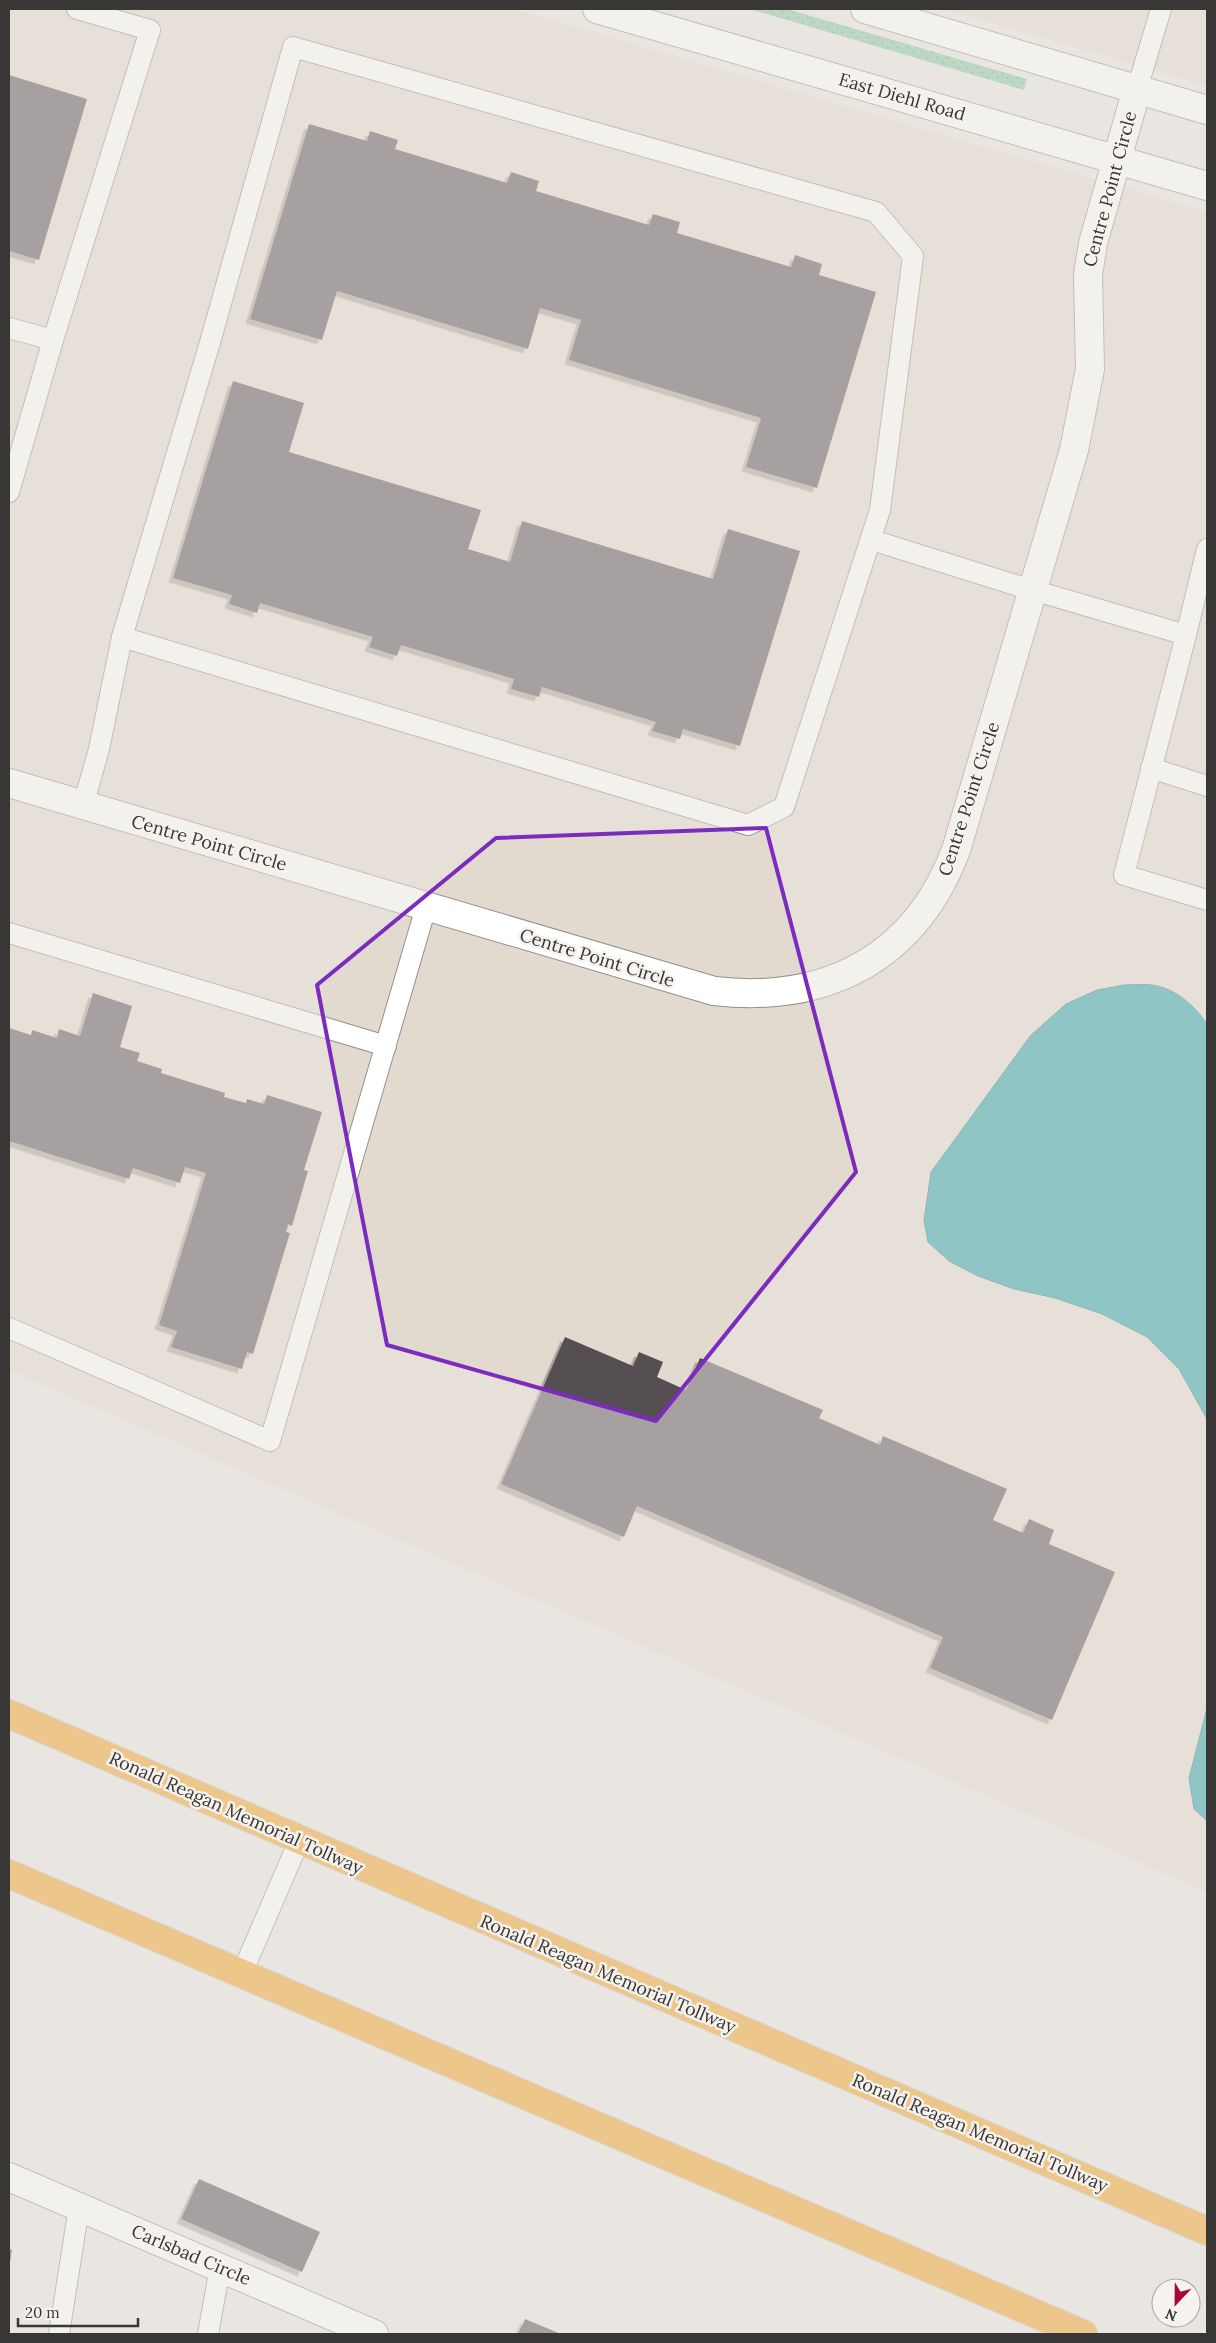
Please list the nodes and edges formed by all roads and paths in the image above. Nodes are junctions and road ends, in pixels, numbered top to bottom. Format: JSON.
{"nodes":[{"id":1,"x":76,"y":9,"type":"edge"},
{"id":2,"x":597,"y":9,"type":"edge"},
{"id":3,"x":865,"y":9,"type":"edge"},
{"id":4,"x":1161,"y":9,"type":"edge"},
{"id":5,"x":1137,"y":89,"type":"junction"},
{"id":6,"x":1207,"y":110,"type":"edge"},
{"id":7,"x":1117,"y":160,"type":"junction"},
{"id":8,"x":1207,"y":186,"type":"edge"},
{"id":9,"x":9,"y":328,"type":"edge"},
{"id":10,"x":53,"y":340,"type":"junction"},
{"id":11,"x":9,"y":492,"type":"edge"},
{"id":12,"x":872,"y":540,"type":"junction"},
{"id":13,"x":1207,"y":549,"type":"edge"},
{"id":14,"x":1033,"y":590,"type":"junction"},
{"id":15,"x":1186,"y":635,"type":"junction"},
{"id":16,"x":122,"y":637,"type":"junction"},
{"id":17,"x":1151,"y":768,"type":"junction"},
{"id":18,"x":9,"y":783,"type":"edge"},
{"id":19,"x":1207,"y":786,"type":"edge"},
{"id":20,"x":83,"y":806,"type":"junction"},
{"id":21,"x":1207,"y":900,"type":"edge"},
{"id":22,"x":426,"y":907,"type":"junction"},
{"id":23,"x":9,"y":933,"type":"edge"},
{"id":24,"x":386,"y":1046,"type":"junction"},
{"id":25,"x":9,"y":1328,"type":"edge"},
{"id":26,"x":9,"y":1714,"type":"edge"},
{"id":27,"x":299,"y":1841,"type":"junction"},
{"id":28,"x":9,"y":1874,"type":"edge"},
{"id":29,"x":242,"y":1973,"type":"junction"},
{"id":30,"x":9,"y":2177,"type":"edge"},
{"id":31,"x":79,"y":2207,"type":"junction"},
{"id":32,"x":1207,"y":2231,"type":"edge"},
{"id":33,"x":220,"y":2268,"type":"junction"},
{"id":34,"x":59,"y":2334,"type":"edge"},
{"id":35,"x":208,"y":2334,"type":"edge"},
{"id":36,"x":374,"y":2334,"type":"edge"},
{"id":37,"x":1083,"y":2334,"type":"edge"}],
"edges":[{"from":1,"to":10,"type":"lane"},
{"from":2,"to":7,"type":"street","name":"East Diehl Road"},
{"from":3,"to":5,"type":"street"},
{"from":4,"to":5,"type":"lane"},
{"from":5,"to":6,"type":"street"},
{"from":5,"to":7,"type":"street","name":"Centre Point Circle"},
{"from":7,"to":8,"type":"street","name":"East Diehl Road"},
{"from":7,"to":14,"type":"street","name":"Centre Point Circle"},
{"from":9,"to":10,"type":"lane"},
{"from":10,"to":11,"type":"lane"},
{"from":12,"to":14,"type":"lane"},
{"from":12,"to":16,"type":"lane"},
{"from":12,"to":16,"type":"lane"},
{"from":13,"to":15,"type":"lane"},
{"from":14,"to":15,"type":"lane"},
{"from":14,"to":22,"type":"street","name":"Centre Point Circle"},
{"from":15,"to":17,"type":"lane"},
{"from":16,"to":20,"type":"lane"},
{"from":17,"to":19,"type":"lane"},
{"from":17,"to":21,"type":"lane"},
{"from":18,"to":20,"type":"street","name":"Centre Point Circle"},
{"from":20,"to":22,"type":"street","name":"Centre Point Circle"},
{"from":22,"to":24,"type":"lane"},
{"from":23,"to":24,"type":"lane"},
{"from":24,"to":25,"type":"lane"},
{"from":26,"to":27,"type":"highway","name":"Ronald Reagan Memorial Tollway"},
{"from":27,"to":29,"type":"lane"},
{"from":27,"to":32,"type":"highway","name":"Ronald Reagan Memorial Tollway"},
{"from":28,"to":29,"type":"highway"},
{"from":29,"to":37,"type":"highway"},
{"from":30,"to":31,"type":"street","name":"Carlsbad Circle"},
{"from":31,"to":33,"type":"street","name":"Carlsbad Circle"},
{"from":31,"to":34,"type":"lane"},
{"from":33,"to":35,"type":"lane"},
{"from":33,"to":36,"type":"street","name":"Carlsbad Circle"}]}
